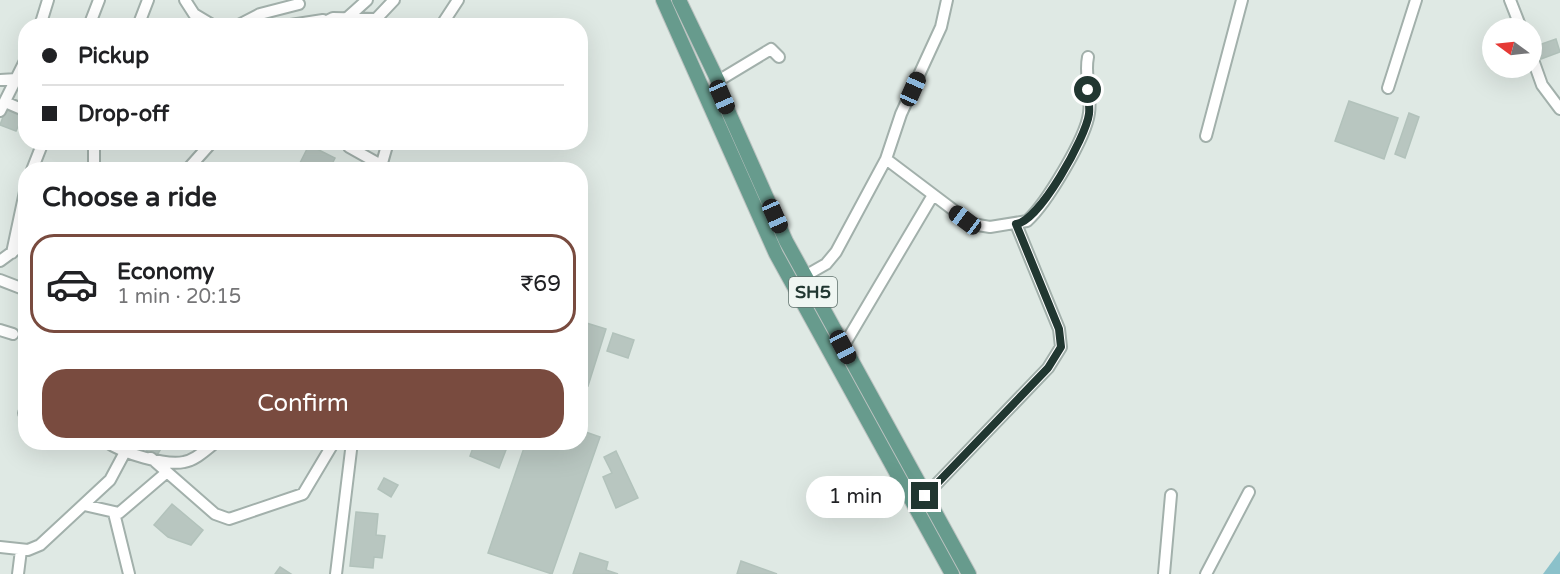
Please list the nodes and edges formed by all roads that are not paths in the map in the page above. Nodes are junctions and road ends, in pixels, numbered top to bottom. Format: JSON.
{"nodes":[{"id":1,"x":48,"y":0,"type":"edge"},
{"id":2,"x":99,"y":0,"type":"edge"},
{"id":3,"x":148,"y":0,"type":"edge"},
{"id":4,"x":185,"y":0,"type":"edge"},
{"id":5,"x":367,"y":0,"type":"edge"},
{"id":6,"x":394,"y":0,"type":"edge"},
{"id":7,"x":458,"y":0,"type":"edge"},
{"id":8,"x":663,"y":0,"type":"edge"},
{"id":9,"x":680,"y":0,"type":"edge"},
{"id":10,"x":947,"y":0,"type":"edge"},
{"id":11,"x":1242,"y":0,"type":"edge"},
{"id":12,"x":1416,"y":0,"type":"edge"},
{"id":13,"x":1510,"y":0,"type":"edge"},
{"id":14,"x":300,"y":2,"type":"edge"},
{"id":15,"x":42,"y":18,"type":"edge"},
{"id":16,"x":92,"y":18,"type":"edge"},
{"id":17,"x":141,"y":18,"type":"edge"},
{"id":18,"x":201,"y":18,"type":"edge"},
{"id":19,"x":250,"y":18,"type":"edge"},
{"id":20,"x":291,"y":18,"type":"edge"},
{"id":21,"x":347,"y":18,"type":"edge"},
{"id":22,"x":377,"y":18,"type":"edge"},
{"id":23,"x":446,"y":18,"type":"edge"},
{"id":24,"x":1517,"y":18,"type":"edge"},
{"id":25,"x":779,"y":57,"type":"dead end"},
{"id":26,"x":1088,"y":57,"type":"dead end"},
{"id":27,"x":18,"y":75,"type":"edge"},
{"id":28,"x":1540,"y":78,"type":"edge"},
{"id":29,"x":16,"y":79,"type":"junction"},
{"id":30,"x":0,"y":80,"type":"edge"},
{"id":31,"x":718,"y":81,"type":"junction"},
{"id":32,"x":1388,"y":88,"type":"dead end"},
{"id":33,"x":2,"y":106,"type":"edge"},
{"id":34,"x":18,"y":109,"type":"edge"},
{"id":35,"x":1560,"y":109,"type":"edge"},
{"id":36,"x":1206,"y":136,"type":"dead end"},
{"id":37,"x":205,"y":150,"type":"edge"},
{"id":38,"x":356,"y":150,"type":"edge"},
{"id":39,"x":886,"y":159,"type":"junction"},
{"id":40,"x":194,"y":162,"type":"edge"},
{"id":41,"x":373,"y":162,"type":"edge"},
{"id":42,"x":933,"y":195,"type":"junction"},
{"id":43,"x":1016,"y":224,"type":"junction"},
{"id":44,"x":18,"y":225,"type":"edge"},
{"id":45,"x":18,"y":248,"type":"edge"},
{"id":46,"x":12,"y":253,"type":"junction"},
{"id":47,"x":0,"y":261,"type":"edge"},
{"id":48,"x":805,"y":276,"type":"junction"},
{"id":49,"x":0,"y":280,"type":"edge"},
{"id":50,"x":18,"y":287,"type":"edge"},
{"id":51,"x":0,"y":330,"type":"edge"},
{"id":52,"x":13,"y":334,"type":"dead end"},
{"id":53,"x":843,"y":347,"type":"junction"},
{"id":54,"x":121,"y":450,"type":"edge"},
{"id":55,"x":204,"y":450,"type":"edge"},
{"id":56,"x":329,"y":450,"type":"edge"},
{"id":57,"x":348,"y":450,"type":"edge"},
{"id":58,"x":125,"y":452,"type":"junction"},
{"id":59,"x":151,"y":458,"type":"junction"},
{"id":60,"x":167,"y":472,"type":"junction"},
{"id":61,"x":1249,"y":492,"type":"dead end"},
{"id":62,"x":1171,"y":495,"type":"dead end"},
{"id":63,"x":925,"y":496,"type":"junction"},
{"id":64,"x":84,"y":505,"type":"junction"},
{"id":65,"x":114,"y":513,"type":"junction"},
{"id":66,"x":0,"y":547,"type":"edge"},
{"id":67,"x":21,"y":550,"type":"junction"},
{"id":68,"x":960,"y":558,"type":"junction"},
{"id":69,"x":950,"y":570,"type":"edge"},
{"id":70,"x":18,"y":574,"type":"edge"},
{"id":71,"x":129,"y":574,"type":"edge"},
{"id":72,"x":336,"y":574,"type":"edge"},
{"id":73,"x":969,"y":574,"type":"edge"},
{"id":74,"x":1164,"y":574,"type":"edge"},
{"id":75,"x":1206,"y":574,"type":"edge"}],
"edges":[{"from":1,"to":15,"type":"street"},
{"from":2,"to":16,"type":"street"},
{"from":3,"to":17,"type":"street"},
{"from":4,"to":18,"type":"street"},
{"from":5,"to":21,"type":"street"},
{"from":6,"to":22,"type":"street"},
{"from":7,"to":23,"type":"street"},
{"from":8,"to":69,"type":"main road","number":"SH5"},
{"from":9,"to":31,"type":"main road","number":"SH5"},
{"from":10,"to":39,"type":"street"},
{"from":11,"to":36,"type":"street"},
{"from":12,"to":32,"type":"street"},
{"from":13,"to":24,"type":"street"},
{"from":14,"to":19,"type":"street"},
{"from":14,"to":20,"type":"street"},
{"from":25,"to":31,"type":"street"},
{"from":26,"to":43,"type":"street"},
{"from":27,"to":29,"type":"street"},
{"from":28,"to":35,"type":"street"},
{"from":29,"to":30,"type":"street"},
{"from":29,"to":33,"type":"street"},
{"from":31,"to":48,"type":"main road","number":"SH5"},
{"from":33,"to":34,"type":"street"},
{"from":37,"to":40,"type":"street"},
{"from":38,"to":41,"type":"street"},
{"from":39,"to":42,"type":"street"},
{"from":39,"to":48,"type":"street"},
{"from":42,"to":43,"type":"street"},
{"from":42,"to":53,"type":"street"},
{"from":43,"to":63,"type":"street"},
{"from":44,"to":46,"type":"street"},
{"from":45,"to":46,"type":"street"},
{"from":46,"to":47,"type":"street"},
{"from":48,"to":53,"type":"main road","number":"SH5"},
{"from":49,"to":50,"type":"street"},
{"from":51,"to":52,"type":"street"},
{"from":53,"to":63,"type":"main road","number":"SH5"},
{"from":54,"to":58,"type":"street"},
{"from":55,"to":59,"type":"street"},
{"from":56,"to":60,"type":"street"},
{"from":57,"to":72,"type":"street"},
{"from":58,"to":59,"type":"street"},
{"from":58,"to":64,"type":"street"},
{"from":59,"to":60,"type":"street"},
{"from":60,"to":65,"type":"street"},
{"from":61,"to":75,"type":"street"},
{"from":62,"to":74,"type":"street"},
{"from":63,"to":68,"type":"main road","number":"SH5"},
{"from":64,"to":65,"type":"street"},
{"from":64,"to":67,"type":"street"},
{"from":65,"to":71,"type":"street"},
{"from":66,"to":67,"type":"street"},
{"from":67,"to":70,"type":"street"},
{"from":68,"to":69,"type":"main road"},
{"from":68,"to":73,"type":"main road","number":"SH5"}]}
